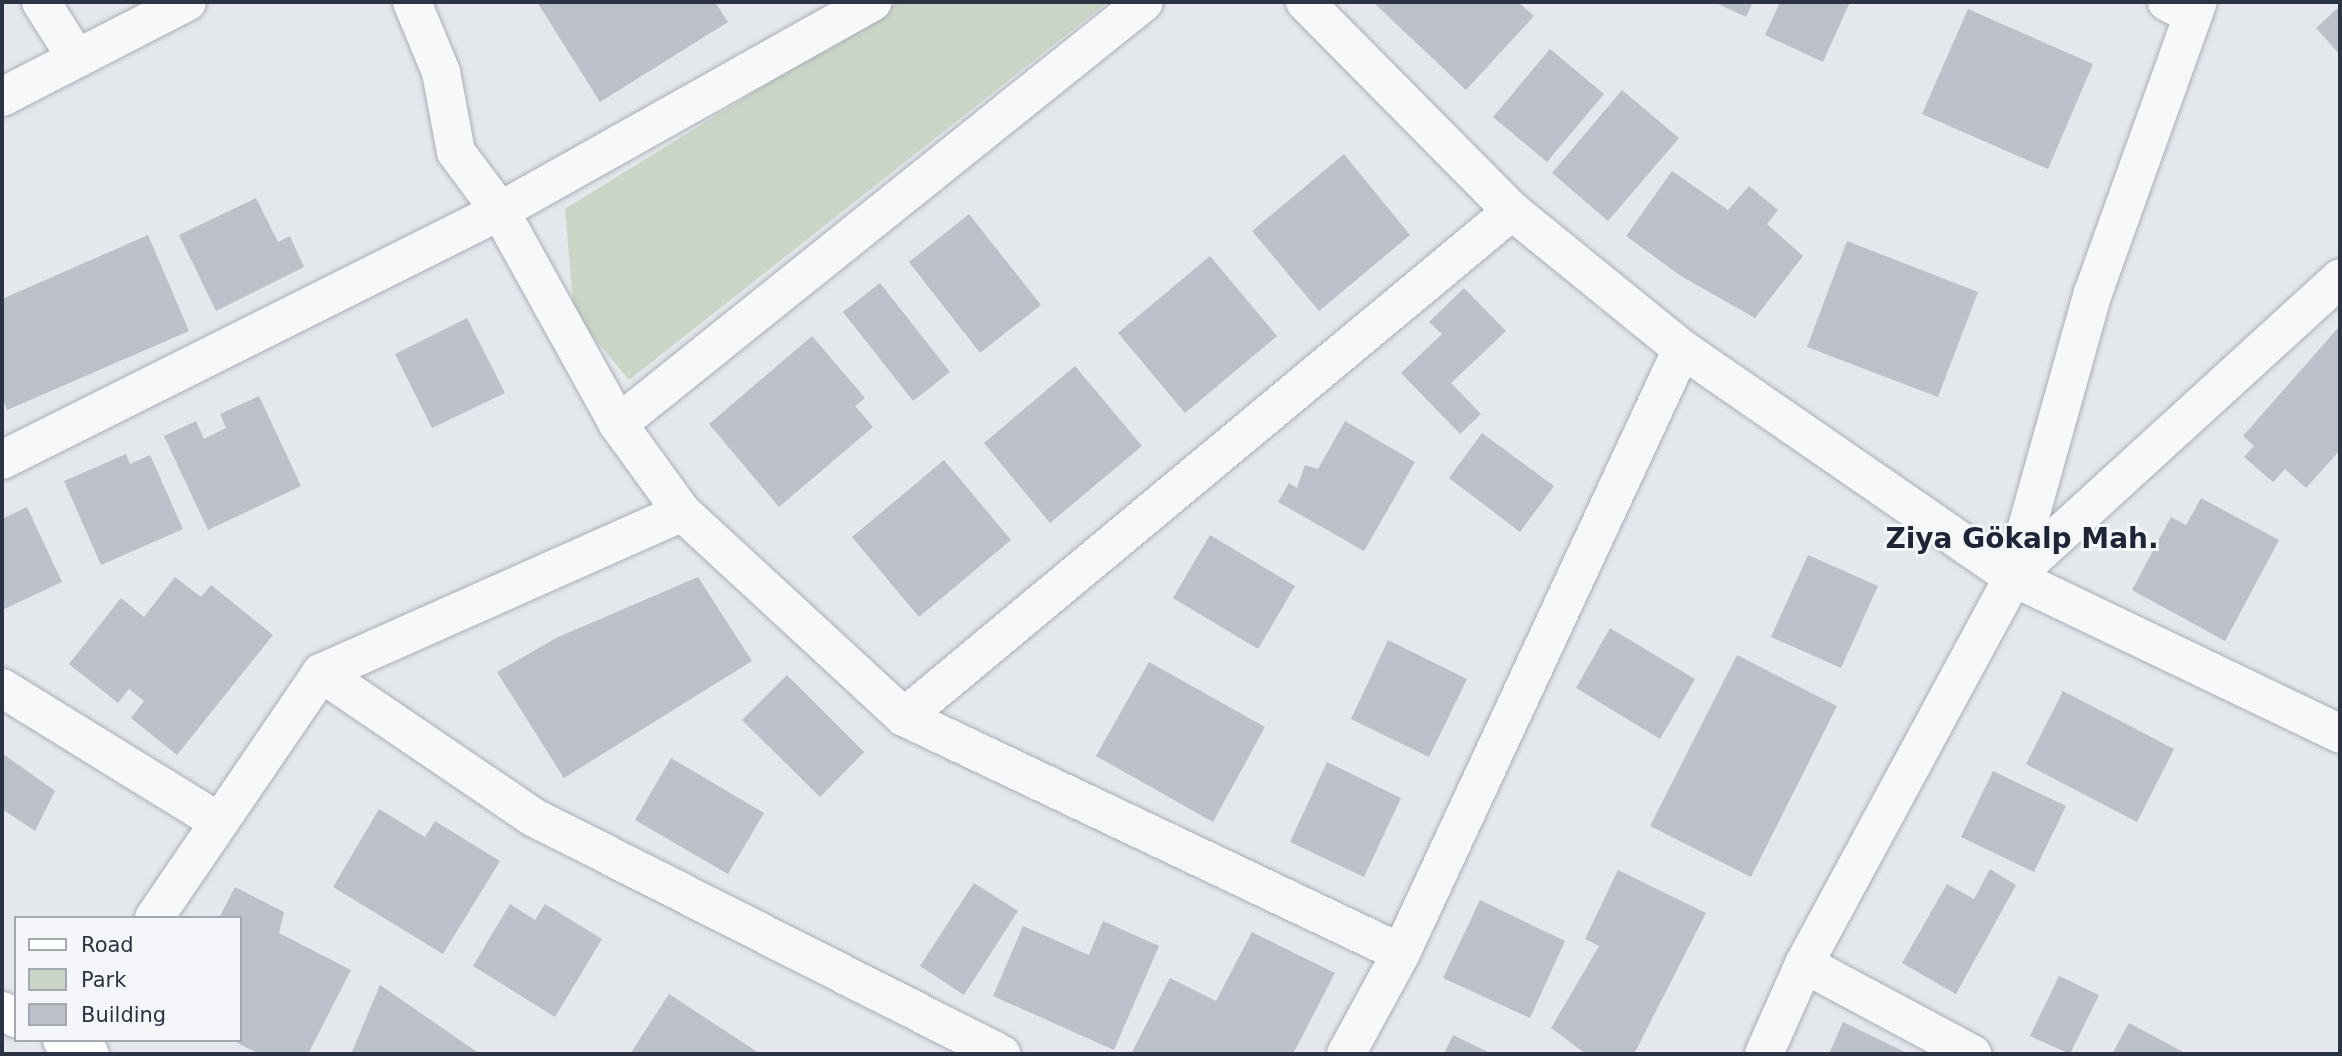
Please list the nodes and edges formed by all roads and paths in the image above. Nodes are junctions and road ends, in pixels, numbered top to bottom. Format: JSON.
{"nodes":[{"id":1,"x":41,"y":2,"type":"edge"},
{"id":2,"x":187,"y":2,"type":"edge"},
{"id":3,"x":412,"y":2,"type":"edge"},
{"id":4,"x":873,"y":2,"type":"edge"},
{"id":5,"x":1144,"y":2,"type":"edge"},
{"id":6,"x":1305,"y":2,"type":"edge"},
{"id":7,"x":2186,"y":6,"type":"edge"},
{"id":8,"x":77,"y":59,"type":"junction"},
{"id":9,"x":2,"y":97,"type":"edge"},
{"id":10,"x":1512,"y":211,"type":"junction"},
{"id":11,"x":500,"y":212,"type":"junction"},
{"id":12,"x":2340,"y":278,"type":"edge"},
{"id":13,"x":1682,"y":349,"type":"junction"},
{"id":14,"x":618,"y":424,"type":"junction"},
{"id":15,"x":2,"y":460,"type":"edge"},
{"id":16,"x":682,"y":512,"type":"junction"},
{"id":17,"x":2013,"y":577,"type":"junction"},
{"id":18,"x":321,"y":673,"type":"junction"},
{"id":19,"x":2,"y":688,"type":"edge"},
{"id":20,"x":904,"y":717,"type":"junction"},
{"id":21,"x":2340,"y":734,"type":"edge"},
{"id":22,"x":219,"y":822,"type":"junction"},
{"id":23,"x":155,"y":916,"type":"edge"},
{"id":24,"x":1401,"y":953,"type":"junction"},
{"id":25,"x":1804,"y":964,"type":"junction"},
{"id":26,"x":1001,"y":1054,"type":"edge"},
{"id":27,"x":1346,"y":1054,"type":"edge"},
{"id":28,"x":1764,"y":1054,"type":"edge"},
{"id":29,"x":1972,"y":1054,"type":"edge"}],
"edges":[{"from":1,"to":8,"type":"street"},
{"from":2,"to":8,"type":"street"},
{"from":3,"to":11,"type":"street"},
{"from":4,"to":11,"type":"street"},
{"from":5,"to":14,"type":"street"},
{"from":6,"to":10,"type":"street"},
{"from":7,"to":17,"type":"street"},
{"from":8,"to":9,"type":"street"},
{"from":10,"to":13,"type":"street"},
{"from":10,"to":20,"type":"street"},
{"from":11,"to":14,"type":"street"},
{"from":11,"to":15,"type":"street"},
{"from":12,"to":17,"type":"street"},
{"from":13,"to":17,"type":"street"},
{"from":13,"to":24,"type":"street"},
{"from":14,"to":16,"type":"street"},
{"from":16,"to":18,"type":"street"},
{"from":16,"to":20,"type":"street"},
{"from":17,"to":21,"type":"street"},
{"from":17,"to":25,"type":"street"},
{"from":18,"to":22,"type":"street"},
{"from":18,"to":26,"type":"street"},
{"from":19,"to":22,"type":"street"},
{"from":20,"to":24,"type":"street"},
{"from":22,"to":23,"type":"street"},
{"from":24,"to":27,"type":"street"},
{"from":25,"to":28,"type":"street"},
{"from":25,"to":29,"type":"street"}]}
